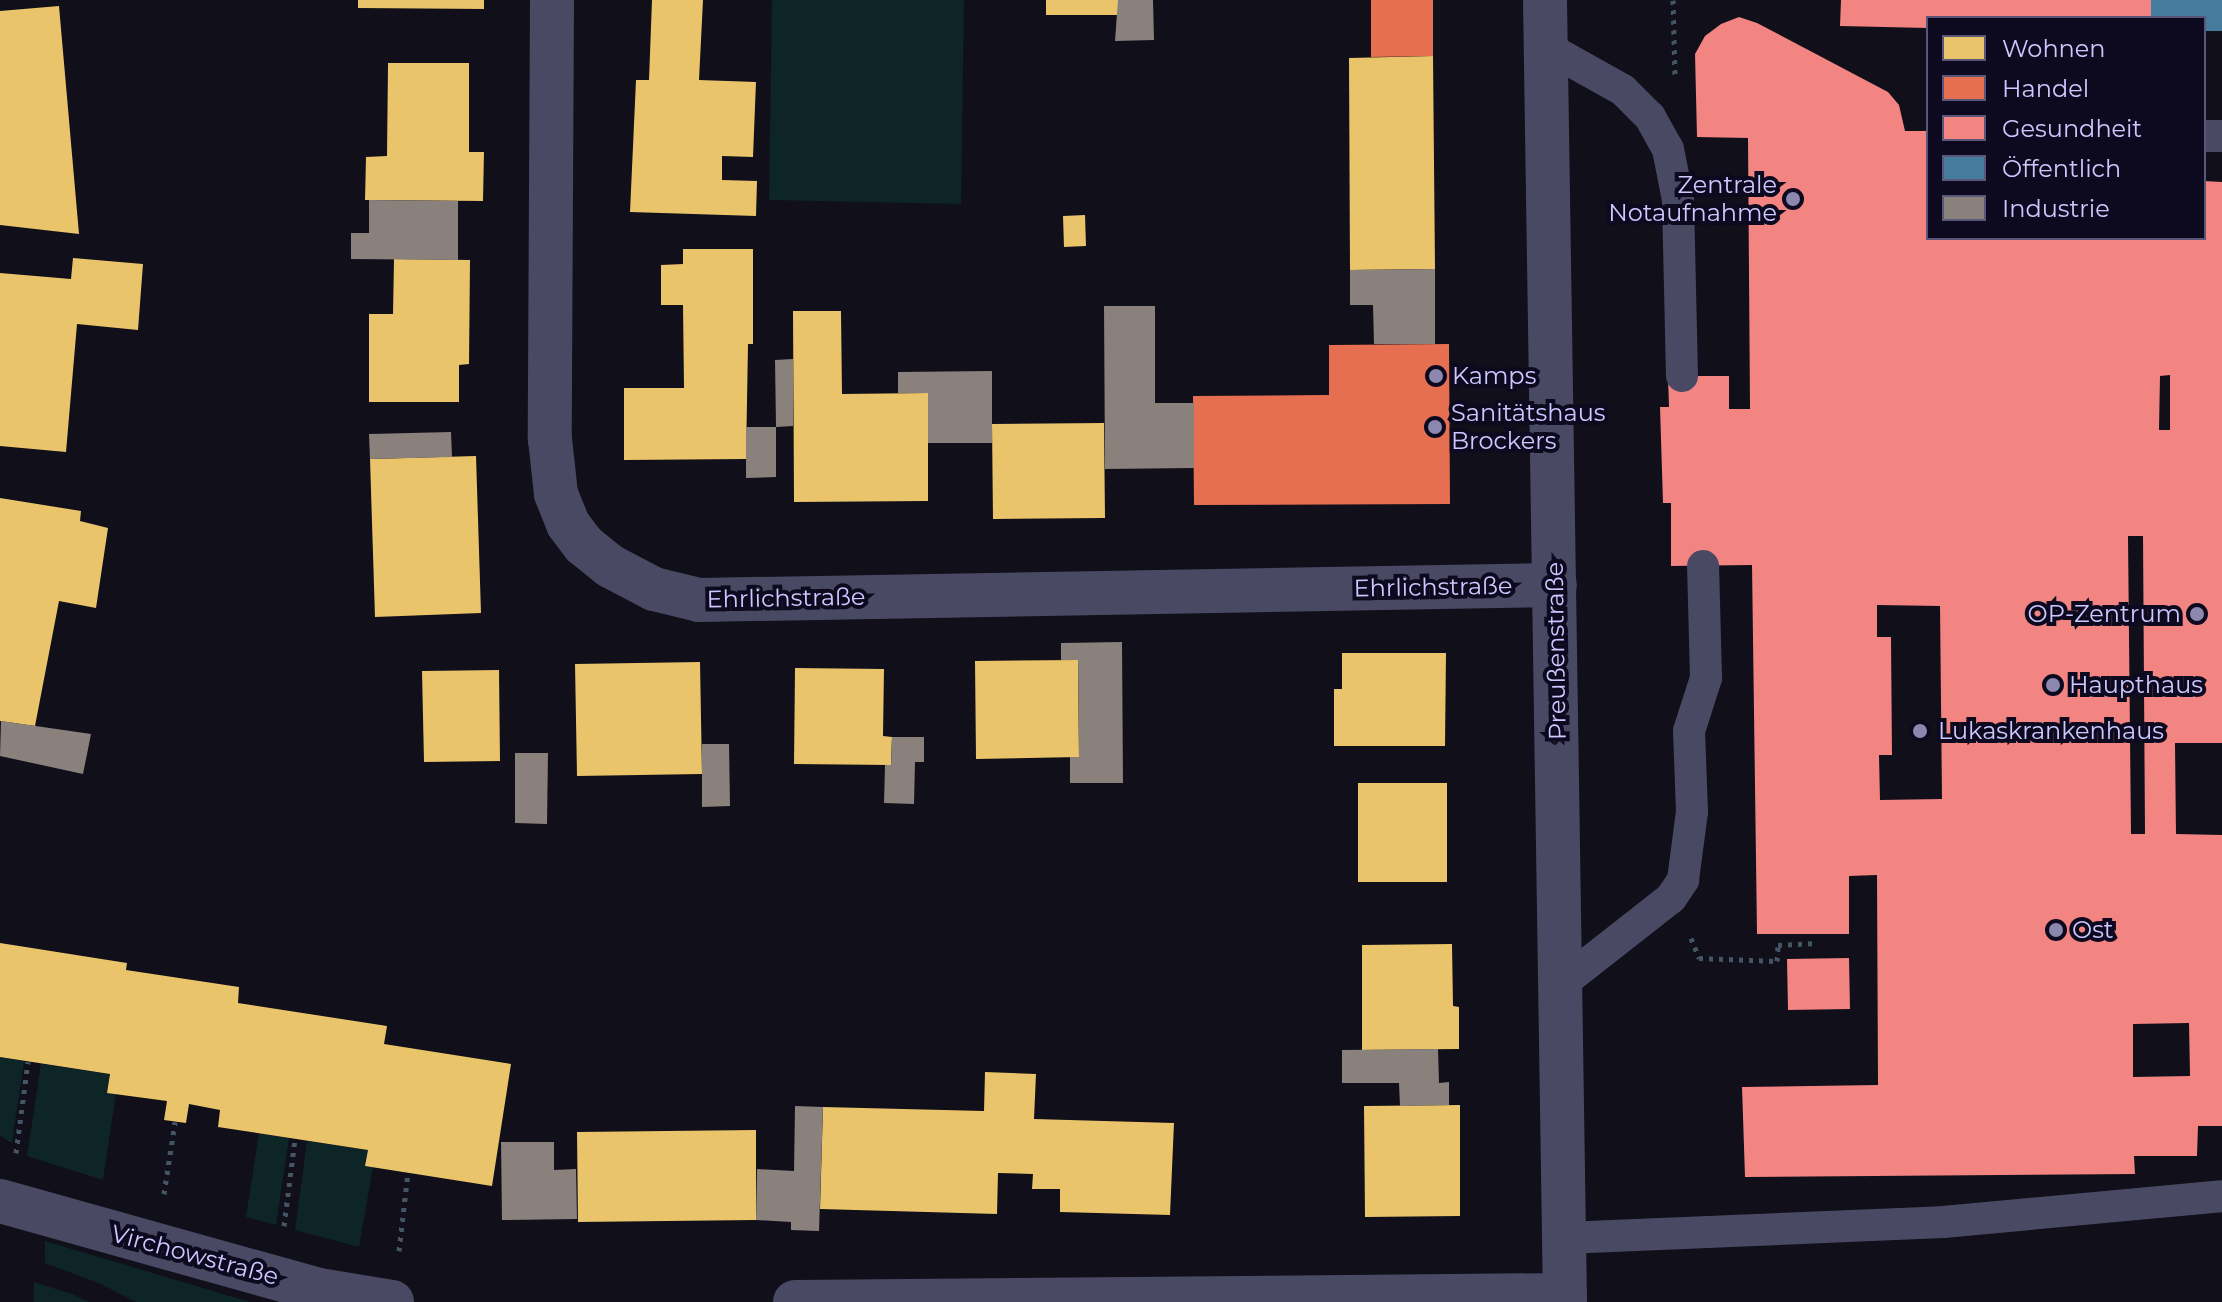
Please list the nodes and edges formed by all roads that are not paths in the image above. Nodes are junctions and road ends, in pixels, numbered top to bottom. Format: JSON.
{"nodes":[{"id":1,"x":552,"y":0,"type":"edge"},
{"id":2,"x":1545,"y":0,"type":"edge"},
{"id":3,"x":1546,"y":47,"type":"junction"},
{"id":4,"x":1682,"y":376,"type":"dead end"},
{"id":5,"x":1703,"y":566,"type":"dead end"},
{"id":6,"x":1555,"y":585,"type":"junction"},
{"id":7,"x":1560,"y":985,"type":"junction"},
{"id":8,"x":2222,"y":1196,"type":"edge"},
{"id":9,"x":0,"y":1201,"type":"edge"},
{"id":10,"x":1564,"y":1238,"type":"junction"},
{"id":11,"x":394,"y":1285,"type":"edge"},
{"id":12,"x":319,"y":1296,"type":"edge"},
{"id":13,"x":1565,"y":1299,"type":"edge"},
{"id":14,"x":795,"y":1302,"type":"edge"}],
"edges":[{"from":1,"to":6,"type":"street","name":"Ehrlichstraße"},
{"from":2,"to":3,"type":"street","name":"Preußenstraße"},
{"from":3,"to":4,"type":"lane"},
{"from":3,"to":6,"type":"street","name":"Preußenstraße"},
{"from":5,"to":7,"type":"lane"},
{"from":6,"to":7,"type":"street","name":"Preußenstraße"},
{"from":7,"to":10,"type":"street","name":"Preußenstraße"},
{"from":8,"to":10,"type":"lane"},
{"from":9,"to":12,"type":"street","name":"Virchowstraße"},
{"from":10,"to":13,"type":"street","name":"Preußenstraße"},
{"from":11,"to":12,"type":"street","name":"Virchowstraße"},
{"from":13,"to":14,"type":"street"}]}
